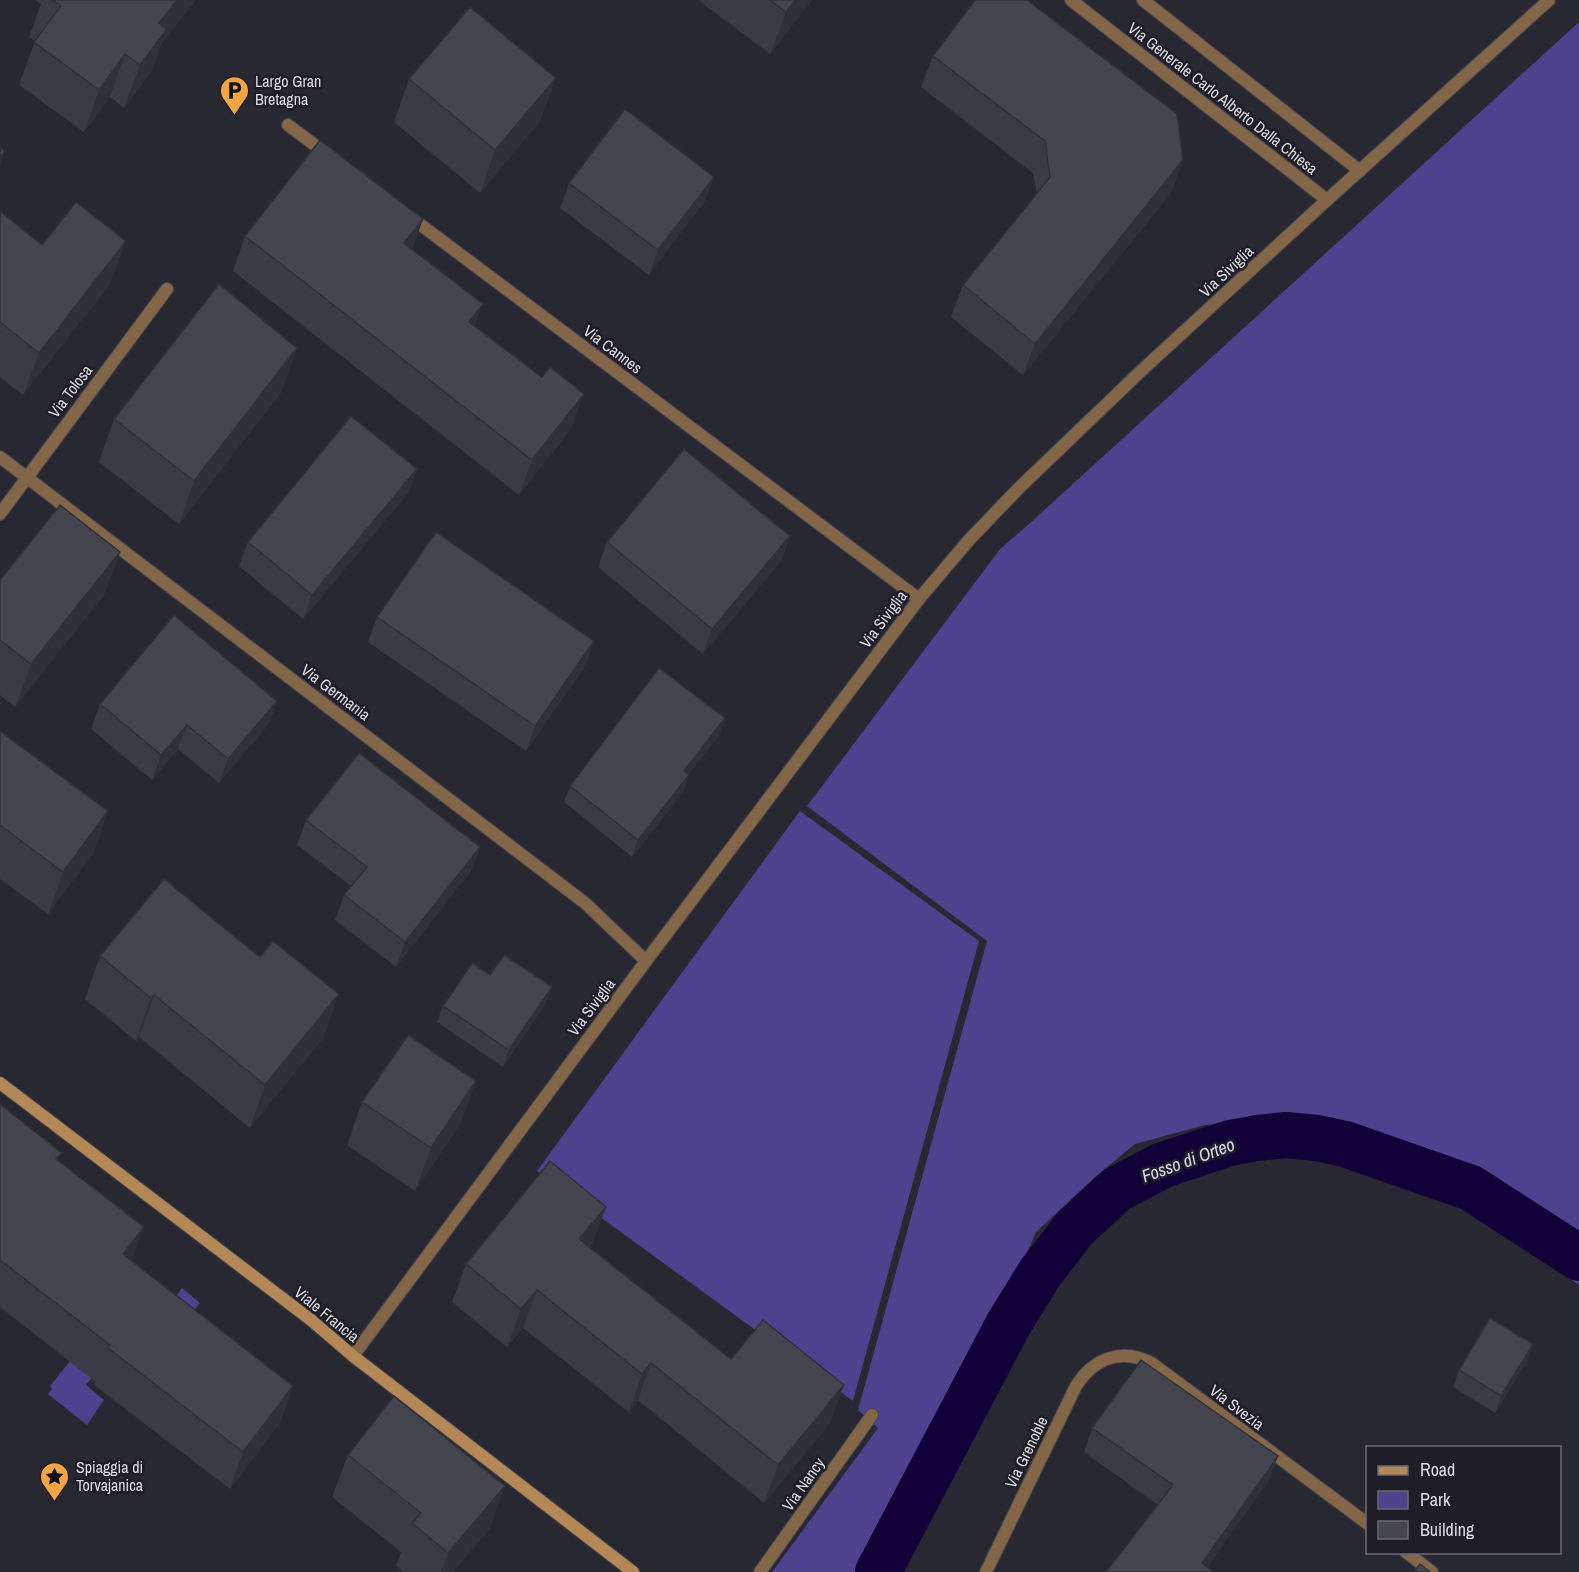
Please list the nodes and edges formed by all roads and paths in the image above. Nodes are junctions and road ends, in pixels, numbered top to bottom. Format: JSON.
{"nodes":[{"id":1,"x":1071,"y":0,"type":"edge"},
{"id":2,"x":1143,"y":0,"type":"edge"},
{"id":3,"x":1549,"y":0,"type":"edge"},
{"id":4,"x":288,"y":125,"type":"dead end"},
{"id":5,"x":336,"y":161,"type":"edge"},
{"id":6,"x":1360,"y":171,"type":"junction"},
{"id":7,"x":1327,"y":200,"type":"junction"},
{"id":8,"x":403,"y":211,"type":"edge"},
{"id":9,"x":167,"y":289,"type":"dead end"},
{"id":10,"x":0,"y":457,"type":"edge"},
{"id":11,"x":27,"y":477,"type":"junction"},
{"id":12,"x":0,"y":514,"type":"edge"},
{"id":13,"x":919,"y":599,"type":"junction"},
{"id":14,"x":646,"y":961,"type":"junction"},
{"id":15,"x":0,"y":1083,"type":"edge"},
{"id":16,"x":353,"y":1356,"type":"junction"},
{"id":17,"x":1109,"y":1358,"type":"joint"},
{"id":18,"x":872,"y":1415,"type":"dead end"},
{"id":19,"x":1366,"y":1523,"type":"edge"},
{"id":20,"x":1409,"y":1554,"type":"edge"},
{"id":21,"x":633,"y":1572,"type":"edge"},
{"id":22,"x":760,"y":1572,"type":"edge"},
{"id":23,"x":986,"y":1572,"type":"edge"},
{"id":24,"x":1432,"y":1572,"type":"edge"}],
"edges":[{"from":1,"to":7,"type":"street","name":"Via Generale Carlo Alberto Dalla Chiesa"},
{"from":2,"to":6,"type":"street","name":"Via Generale Carlo Alberto Dalla Chiesa"},
{"from":3,"to":6,"type":"street","name":"Via Siviglia"},
{"from":4,"to":5,"type":"street"},
{"from":6,"to":7,"type":"street","name":"Via Siviglia"},
{"from":7,"to":13,"type":"street","name":"Via Siviglia"},
{"from":8,"to":13,"type":"street","name":"Via Cannes"},
{"from":9,"to":11,"type":"street","name":"Via Tolosa"},
{"from":10,"to":11,"type":"street","name":"Via Germania"},
{"from":11,"to":12,"type":"street","name":"Via Tolosa"},
{"from":11,"to":14,"type":"street","name":"Via Germania"},
{"from":13,"to":14,"type":"street","name":"Via Siviglia"},
{"from":14,"to":16,"type":"street","name":"Via Siviglia"},
{"from":15,"to":16,"type":"main road","name":"Viale Francia"},
{"from":16,"to":21,"type":"main road","name":"Viale Francia"},
{"from":17,"to":19,"type":"street","name":"Via Svezia"},
{"from":17,"to":23,"type":"street","name":"Via Grenoble"},
{"from":18,"to":22,"type":"street","name":"Via Nancy"},
{"from":20,"to":24,"type":"street"}]}
